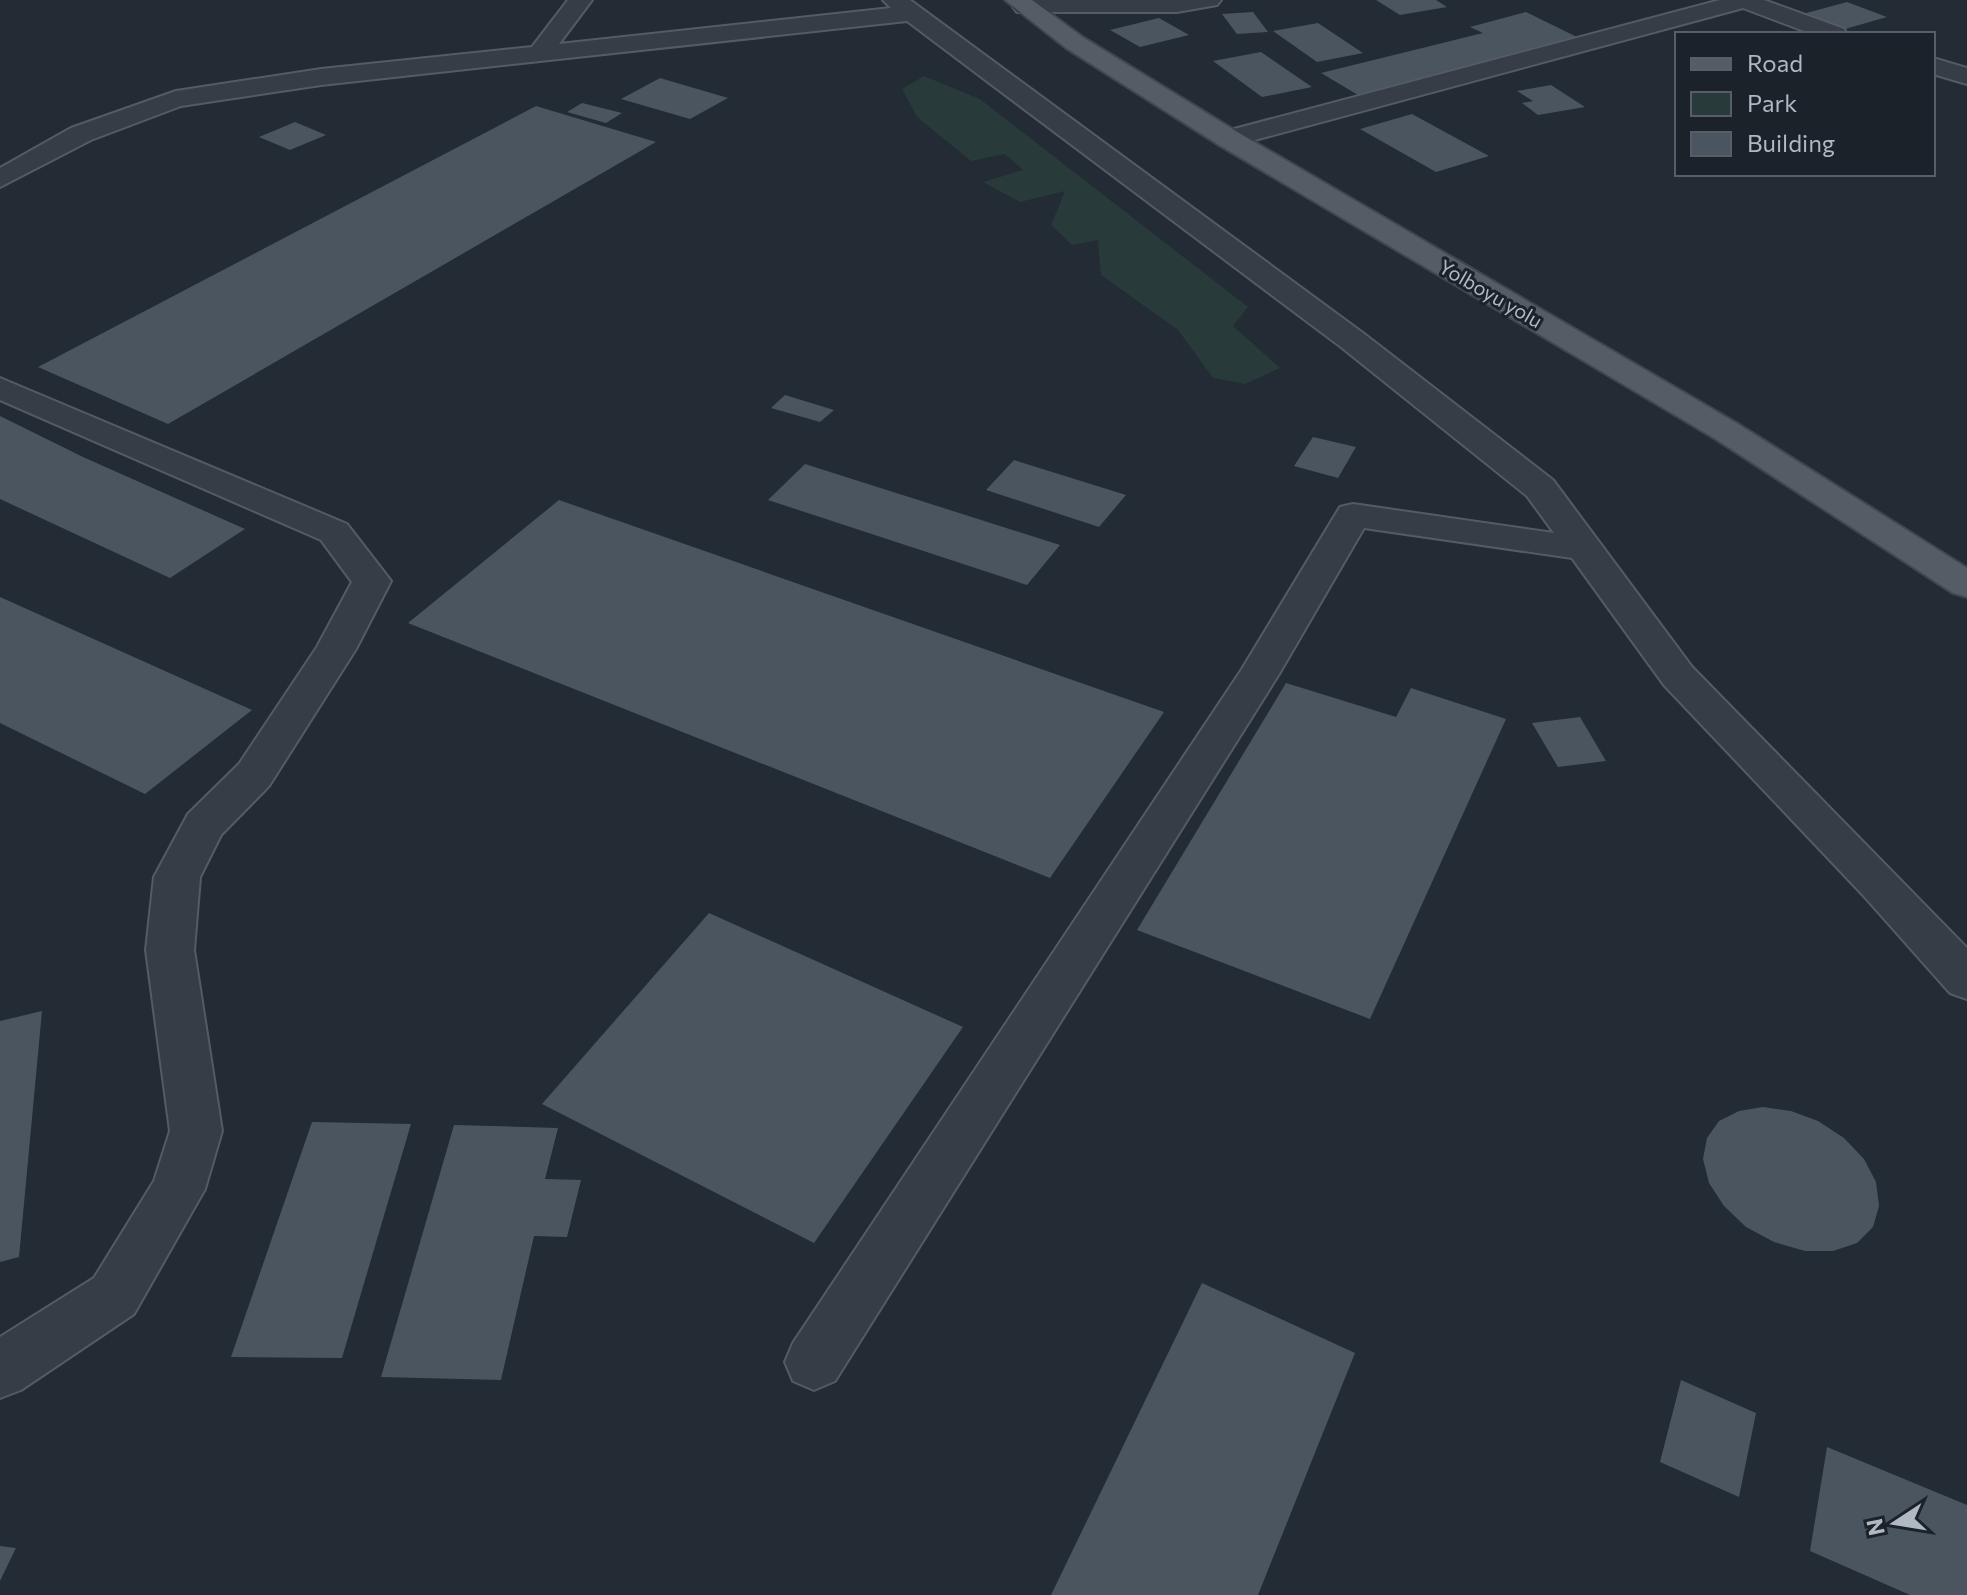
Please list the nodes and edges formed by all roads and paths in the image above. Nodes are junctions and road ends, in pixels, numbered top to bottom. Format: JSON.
{"nodes":[{"id":1,"x":580,"y":0,"type":"edge"},
{"id":2,"x":1209,"y":0,"type":"edge"},
{"id":3,"x":1688,"y":0,"type":"edge"},
{"id":4,"x":1746,"y":0,"type":"edge"},
{"id":5,"x":1021,"y":3,"type":"edge"},
{"id":6,"x":904,"y":6,"type":"edge"},
{"id":7,"x":1719,"y":10,"type":"junction"},
{"id":8,"x":1830,"y":32,"type":"edge"},
{"id":9,"x":539,"y":54,"type":"junction"},
{"id":10,"x":1935,"y":67,"type":"edge"},
{"id":11,"x":1967,"y":76,"type":"edge"},
{"id":12,"x":1229,"y":139,"type":"junction"},
{"id":13,"x":0,"y":179,"type":"edge"},
{"id":14,"x":0,"y":388,"type":"edge"},
{"id":15,"x":1585,"y":549,"type":"junction"},
{"id":16,"x":1967,"y":585,"type":"edge"},
{"id":17,"x":1967,"y":980,"type":"edge"},
{"id":18,"x":814,"y":1362,"type":"dead end"},
{"id":19,"x":0,"y":1370,"type":"edge"}],
"edges":[{"from":1,"to":9,"type":"street"},
{"from":2,"to":5,"type":"street"},
{"from":3,"to":7,"type":"street"},
{"from":4,"to":7,"type":"street"},
{"from":4,"to":8,"type":"street"},
{"from":5,"to":12,"type":"main road","name":"Yolboyu yolu"},
{"from":6,"to":9,"type":"street"},
{"from":6,"to":15,"type":"street"},
{"from":7,"to":12,"type":"street"},
{"from":9,"to":13,"type":"street"},
{"from":10,"to":11,"type":"street"},
{"from":12,"to":16,"type":"main road","name":"Yolboyu yolu"},
{"from":14,"to":19,"type":"street"},
{"from":15,"to":17,"type":"street"},
{"from":15,"to":18,"type":"street"}]}
